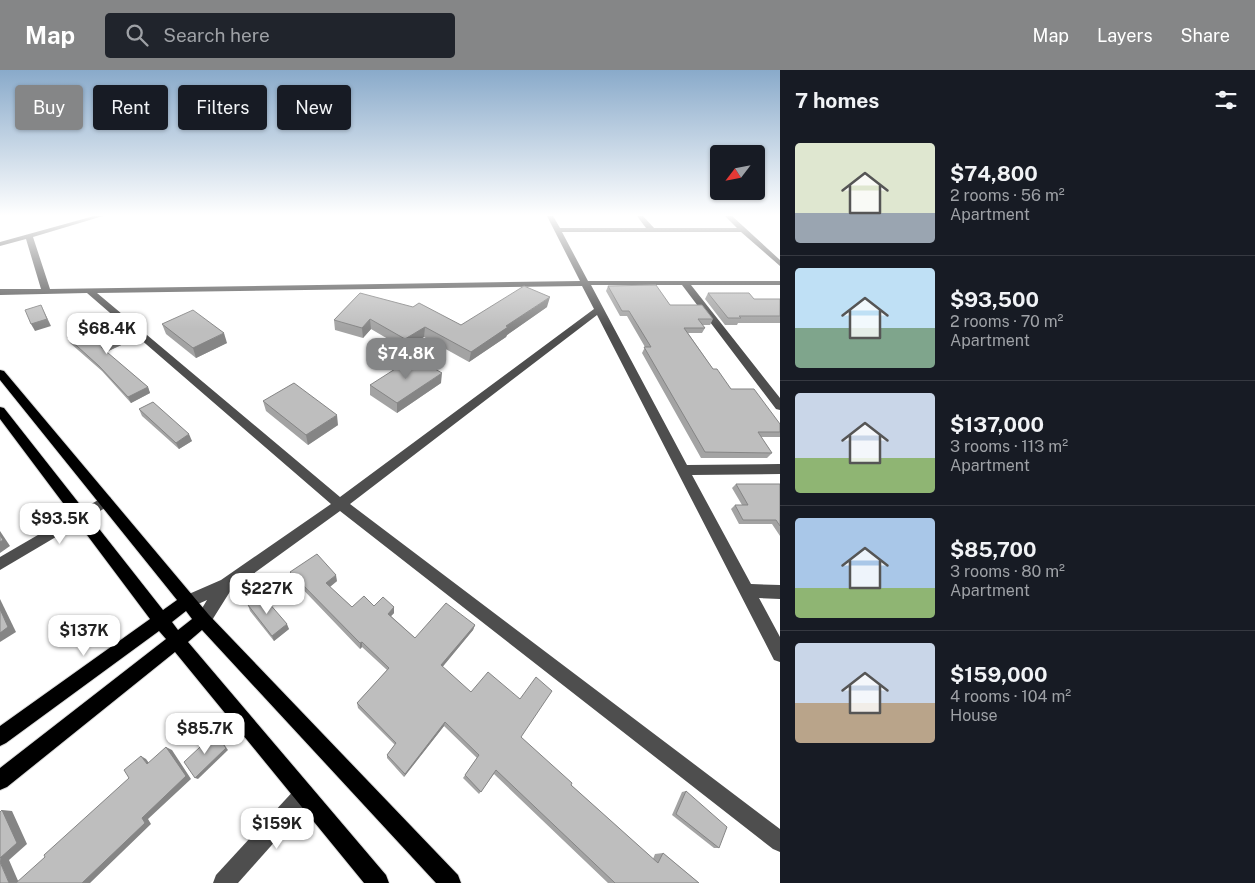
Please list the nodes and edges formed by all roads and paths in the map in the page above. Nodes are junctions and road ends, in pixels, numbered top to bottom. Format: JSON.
{"nodes":[{"id":1,"x":35,"y":254,"type":"edge"},
{"id":2,"x":569,"y":254,"type":"edge"},
{"id":3,"x":769,"y":254,"type":"edge"},
{"id":4,"x":780,"y":264,"type":"edge"},
{"id":5,"x":584,"y":283,"type":"junction"},
{"id":6,"x":780,"y":283,"type":"edge"},
{"id":7,"x":685,"y":284,"type":"junction"},
{"id":8,"x":88,"y":290,"type":"junction"},
{"id":9,"x":46,"y":291,"type":"junction"},
{"id":10,"x":0,"y":292,"type":"edge"},
{"id":11,"x":598,"y":310,"type":"junction"},
{"id":12,"x":0,"y":373,"type":"edge"},
{"id":13,"x":780,"y":406,"type":"edge"},
{"id":14,"x":0,"y":412,"type":"edge"},
{"id":15,"x":780,"y":469,"type":"edge"},
{"id":16,"x":683,"y":470,"type":"junction"},
{"id":17,"x":106,"y":501,"type":"junction"},
{"id":18,"x":340,"y":504,"type":"junction"},
{"id":19,"x":80,"y":517,"type":"junction"},
{"id":20,"x":0,"y":564,"type":"edge"},
{"id":21,"x":226,"y":585,"type":"junction"},
{"id":22,"x":747,"y":591,"type":"junction"},
{"id":23,"x":780,"y":592,"type":"edge"},
{"id":24,"x":187,"y":602,"type":"junction"},
{"id":25,"x":203,"y":620,"type":"junction"},
{"id":26,"x":161,"y":621,"type":"junction"},
{"id":27,"x":176,"y":640,"type":"junction"},
{"id":28,"x":780,"y":654,"type":"edge"},
{"id":29,"x":0,"y":738,"type":"edge"},
{"id":30,"x":0,"y":780,"type":"edge"},
{"id":31,"x":304,"y":794,"type":"junction"},
{"id":32,"x":780,"y":842,"type":"edge"},
{"id":33,"x":224,"y":883,"type":"edge"},
{"id":34,"x":378,"y":883,"type":"edge"},
{"id":35,"x":450,"y":883,"type":"edge"}],
"edges":[{"from":1,"to":9,"type":"street"},
{"from":2,"to":5,"type":"street"},
{"from":3,"to":4,"type":"street"},
{"from":5,"to":7,"type":"street"},
{"from":5,"to":8,"type":"street"},
{"from":5,"to":11,"type":"street"},
{"from":6,"to":7,"type":"street"},
{"from":7,"to":13,"type":"street"},
{"from":8,"to":9,"type":"street"},
{"from":8,"to":18,"type":"street"},
{"from":9,"to":10,"type":"street"},
{"from":11,"to":16,"type":"street"},
{"from":11,"to":18,"type":"street"},
{"from":12,"to":17,"type":"main road"},
{"from":14,"to":19,"type":"main road"},
{"from":15,"to":16,"type":"street"},
{"from":16,"to":22,"type":"street"},
{"from":17,"to":19,"type":"street"},
{"from":17,"to":24,"type":"main road"},
{"from":18,"to":21,"type":"street"},
{"from":18,"to":32,"type":"street"},
{"from":19,"to":20,"type":"street"},
{"from":19,"to":26,"type":"main road"},
{"from":21,"to":24,"type":"street"},
{"from":21,"to":25,"type":"street"},
{"from":22,"to":23,"type":"street"},
{"from":22,"to":28,"type":"street"},
{"from":24,"to":25,"type":"main road"},
{"from":24,"to":26,"type":"main road"},
{"from":25,"to":27,"type":"main road"},
{"from":25,"to":35,"type":"main road"},
{"from":26,"to":27,"type":"main road"},
{"from":26,"to":29,"type":"main road"},
{"from":27,"to":30,"type":"main road"},
{"from":27,"to":31,"type":"main road"},
{"from":31,"to":33,"type":"street"},
{"from":31,"to":34,"type":"main road"}]}
